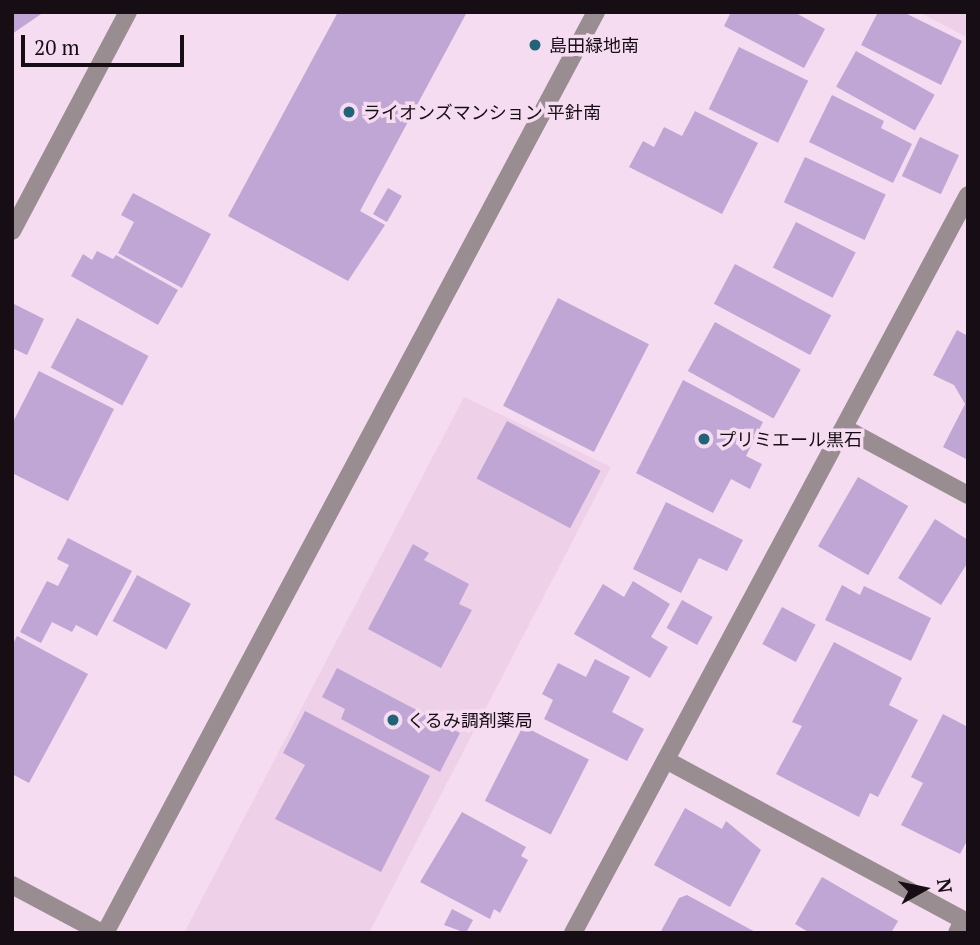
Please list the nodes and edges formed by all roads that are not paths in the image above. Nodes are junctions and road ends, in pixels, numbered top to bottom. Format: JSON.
{"nodes":[{"id":1,"x":128,"y":12,"type":"edge"},
{"id":2,"x":596,"y":12,"type":"edge"},
{"id":3,"x":968,"y":195,"type":"edge"},
{"id":4,"x":13,"y":228,"type":"edge"},
{"id":5,"x":844,"y":428,"type":"junction"},
{"id":6,"x":968,"y":495,"type":"edge"},
{"id":7,"x":666,"y":761,"type":"junction"},
{"id":8,"x":12,"y":885,"type":"edge"},
{"id":9,"x":104,"y":933,"type":"edge"},
{"id":10,"x":573,"y":933,"type":"edge"},
{"id":11,"x":957,"y":933,"type":"edge"}],
"edges":[{"from":1,"to":4,"type":"street"},
{"from":2,"to":9,"type":"street"},
{"from":3,"to":5,"type":"street"},
{"from":5,"to":6,"type":"street"},
{"from":5,"to":7,"type":"street"},
{"from":7,"to":10,"type":"street"},
{"from":7,"to":11,"type":"street"},
{"from":8,"to":9,"type":"street"}]}
